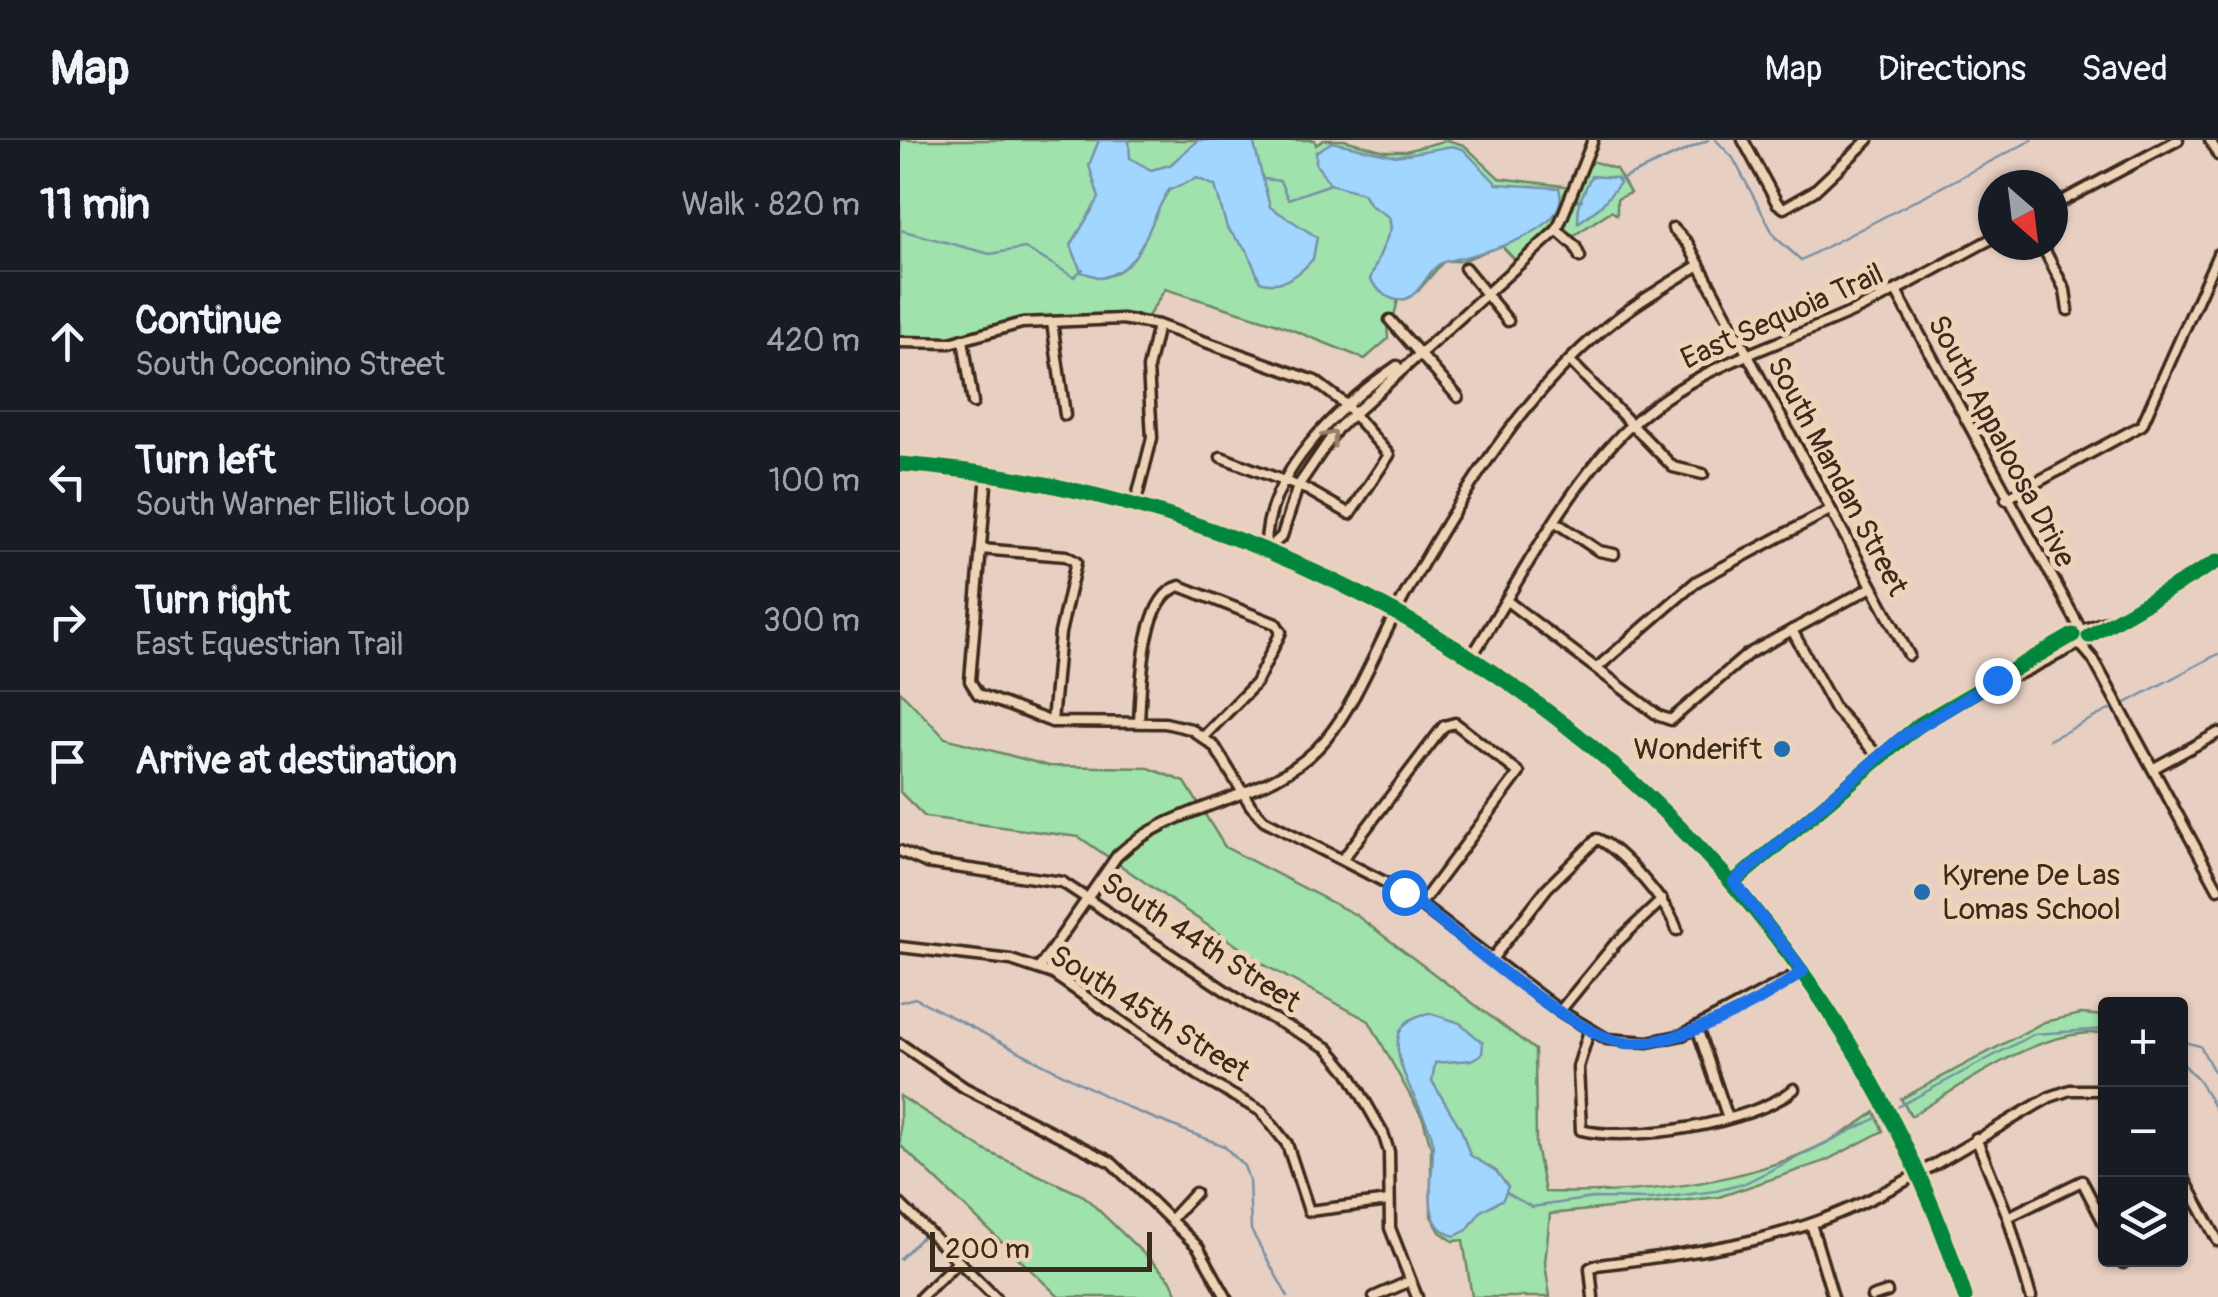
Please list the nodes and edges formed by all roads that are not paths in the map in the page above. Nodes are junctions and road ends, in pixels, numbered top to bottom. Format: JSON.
{"nodes":[{"id":1,"x":1593,"y":140,"type":"edge"},
{"id":2,"x":1744,"y":140,"type":"edge"},
{"id":3,"x":1868,"y":140,"type":"edge"},
{"id":4,"x":2178,"y":140,"type":"edge"},
{"id":5,"x":2210,"y":140,"type":"edge"},
{"id":6,"x":2218,"y":155,"type":"edge"},
{"id":7,"x":2068,"y":198,"type":"edge"},
{"id":8,"x":1558,"y":227,"type":"junction"},
{"id":9,"x":1673,"y":228,"type":"dead end"},
{"id":10,"x":1978,"y":246,"type":"edge"},
{"id":11,"x":2218,"y":254,"type":"edge"},
{"id":12,"x":1580,"y":257,"type":"dead end"},
{"id":13,"x":2050,"y":260,"type":"edge"},
{"id":14,"x":1700,"y":265,"type":"junction"},
{"id":15,"x":1465,"y":268,"type":"dead end"},
{"id":16,"x":1896,"y":291,"type":"junction"},
{"id":17,"x":1487,"y":294,"type":"junction"},
{"id":18,"x":2068,"y":310,"type":"dead end"},
{"id":19,"x":1390,"y":320,"type":"dead end"},
{"id":20,"x":1508,"y":321,"type":"dead end"},
{"id":21,"x":1052,"y":322,"type":"junction"},
{"id":22,"x":1158,"y":325,"type":"junction"},
{"id":23,"x":962,"y":339,"type":"junction"},
{"id":24,"x":900,"y":342,"type":"edge"},
{"id":25,"x":1417,"y":352,"type":"junction"},
{"id":26,"x":1746,"y":352,"type":"junction"},
{"id":27,"x":1570,"y":361,"type":"junction"},
{"id":28,"x":1458,"y":397,"type":"dead end"},
{"id":29,"x":973,"y":402,"type":"dead end"},
{"id":30,"x":1345,"y":404,"type":"junction"},
{"id":31,"x":1353,"y":413,"type":"junction"},
{"id":32,"x":1065,"y":415,"type":"dead end"},
{"id":33,"x":1632,"y":424,"type":"junction"},
{"id":34,"x":1221,"y":457,"type":"dead end"},
{"id":35,"x":900,"y":464,"type":"edge"},
{"id":36,"x":987,"y":473,"type":"junction"},
{"id":37,"x":1703,"y":474,"type":"dead end"},
{"id":38,"x":1293,"y":483,"type":"junction"},
{"id":39,"x":2006,"y":499,"type":"junction"},
{"id":40,"x":1135,"y":505,"type":"junction"},
{"id":41,"x":1828,"y":511,"type":"junction"},
{"id":42,"x":1556,"y":524,"type":"junction"},
{"id":43,"x":981,"y":548,"type":"junction"},
{"id":44,"x":1266,"y":550,"type":"junction"},
{"id":45,"x":1614,"y":554,"type":"dead end"},
{"id":46,"x":2218,"y":561,"type":"edge"},
{"id":47,"x":1872,"y":587,"type":"junction"},
{"id":48,"x":1507,"y":601,"type":"junction"},
{"id":49,"x":1397,"y":610,"type":"junction"},
{"id":50,"x":1792,"y":630,"type":"junction"},
{"id":51,"x":2081,"y":636,"type":"junction"},
{"id":52,"x":1909,"y":654,"type":"dead end"},
{"id":53,"x":1472,"y":656,"type":"junction"},
{"id":54,"x":1598,"y":667,"type":"junction"},
{"id":55,"x":1052,"y":722,"type":"junction"},
{"id":56,"x":1139,"y":722,"type":"junction"},
{"id":57,"x":2218,"y":733,"type":"edge"},
{"id":58,"x":1204,"y":736,"type":"junction"},
{"id":59,"x":1878,"y":756,"type":"junction"},
{"id":60,"x":2154,"y":768,"type":"junction"},
{"id":61,"x":1243,"y":794,"type":"junction"},
{"id":62,"x":900,"y":851,"type":"edge"},
{"id":63,"x":1343,"y":859,"type":"junction"},
{"id":64,"x":1734,"y":882,"type":"junction"},
{"id":65,"x":2218,"y":888,"type":"edge"},
{"id":66,"x":1090,"y":896,"type":"junction"},
{"id":67,"x":1662,"y":900,"type":"junction"},
{"id":68,"x":1420,"y":905,"type":"junction"},
{"id":69,"x":1677,"y":930,"type":"dead end"},
{"id":70,"x":900,"y":946,"type":"edge"},
{"id":71,"x":1492,"y":959,"type":"junction"},
{"id":72,"x":1039,"y":968,"type":"junction"},
{"id":73,"x":1803,"y":971,"type":"junction"},
{"id":74,"x":1560,"y":1011,"type":"junction"},
{"id":75,"x":1698,"y":1028,"type":"junction"},
{"id":76,"x":1589,"y":1032,"type":"junction"},
{"id":77,"x":900,"y":1044,"type":"edge"},
{"id":78,"x":1794,"y":1089,"type":"dead end"},
{"id":79,"x":2098,"y":1090,"type":"edge"},
{"id":80,"x":1728,"y":1118,"type":"junction"},
{"id":81,"x":1976,"y":1138,"type":"junction"},
{"id":82,"x":1919,"y":1170,"type":"junction"},
{"id":83,"x":2183,"y":1177,"type":"edge"},
{"id":84,"x":1195,"y":1193,"type":"dead end"},
{"id":85,"x":1389,"y":1201,"type":"junction"},
{"id":86,"x":900,"y":1204,"type":"edge"},
{"id":87,"x":2098,"y":1212,"type":"edge"},
{"id":88,"x":2008,"y":1217,"type":"junction"},
{"id":89,"x":1171,"y":1219,"type":"junction"},
{"id":90,"x":1811,"y":1224,"type":"junction"},
{"id":91,"x":2218,"y":1241,"type":"edge"},
{"id":92,"x":958,"y":1261,"type":"junction"},
{"id":93,"x":1410,"y":1281,"type":"junction"},
{"id":94,"x":1887,"y":1292,"type":"dead end"},
{"id":95,"x":921,"y":1297,"type":"edge"},
{"id":96,"x":995,"y":1297,"type":"edge"},
{"id":97,"x":1226,"y":1297,"type":"edge"},
{"id":98,"x":1374,"y":1297,"type":"edge"},
{"id":99,"x":1417,"y":1297,"type":"edge"},
{"id":100,"x":1593,"y":1297,"type":"edge"},
{"id":101,"x":1833,"y":1297,"type":"edge"},
{"id":102,"x":1872,"y":1297,"type":"edge"},
{"id":103,"x":1965,"y":1297,"type":"edge"},
{"id":104,"x":2031,"y":1297,"type":"edge"}],
"edges":[{"from":1,"to":8,"type":"street"},
{"from":2,"to":3,"type":"street"},
{"from":4,"to":7,"type":"street"},
{"from":5,"to":6,"type":"street"},
{"from":8,"to":12,"type":"street"},
{"from":8,"to":17,"type":"street"},
{"from":9,"to":14,"type":"street","name":"South Mandan Street"},
{"from":10,"to":16,"type":"street","name":"East Sequoia Trail"},
{"from":11,"to":39,"type":"street"},
{"from":13,"to":18,"type":"street"},
{"from":14,"to":26,"type":"street","name":"South Mandan Street"},
{"from":14,"to":27,"type":"street"},
{"from":15,"to":17,"type":"street"},
{"from":16,"to":26,"type":"street","name":"East Sequoia Trail"},
{"from":16,"to":39,"type":"street","name":"South Appaloosa Drive"},
{"from":17,"to":20,"type":"street"},
{"from":17,"to":25,"type":"street"},
{"from":19,"to":25,"type":"street"},
{"from":21,"to":22,"type":"street"},
{"from":21,"to":23,"type":"street"},
{"from":21,"to":32,"type":"street"},
{"from":22,"to":30,"type":"street"},
{"from":22,"to":40,"type":"street"},
{"from":23,"to":24,"type":"street"},
{"from":23,"to":29,"type":"street"},
{"from":25,"to":28,"type":"street"},
{"from":25,"to":30,"type":"street"},
{"from":25,"to":31,"type":"street"},
{"from":26,"to":33,"type":"street","name":"East Sequoia Trail"},
{"from":26,"to":41,"type":"street","name":"South Mandan Street"},
{"from":27,"to":33,"type":"street"},
{"from":27,"to":49,"type":"street"},
{"from":30,"to":31,"type":"street"},
{"from":30,"to":38,"type":"street"},
{"from":38,"to":31,"type":"street","one_way":true},
{"from":31,"to":38,"type":"street"},
{"from":33,"to":37,"type":"street"},
{"from":33,"to":42,"type":"street","name":"East Sequoia Trail"},
{"from":34,"to":38,"type":"street"},
{"from":35,"to":36,"type":"main road"},
{"from":36,"to":40,"type":"main road"},
{"from":36,"to":43,"type":"street"},
{"from":38,"to":44,"type":"street"},
{"from":38,"to":44,"type":"street"},
{"from":39,"to":51,"type":"street","name":"South Appaloosa Drive"},
{"from":40,"to":44,"type":"main road"},
{"from":41,"to":47,"type":"street","name":"South Mandan Street"},
{"from":41,"to":54,"type":"street"},
{"from":42,"to":45,"type":"street"},
{"from":42,"to":48,"type":"street","name":"East Sequoia Trail"},
{"from":43,"to":55,"type":"street"},
{"from":43,"to":55,"type":"street"},
{"from":44,"to":49,"type":"main road"},
{"from":46,"to":51,"type":"street"},
{"from":47,"to":50,"type":"street"},
{"from":47,"to":52,"type":"street","name":"South Mandan Street"},
{"from":48,"to":53,"type":"street","name":"East Sequoia Trail"},
{"from":48,"to":54,"type":"street"},
{"from":49,"to":53,"type":"main road"},
{"from":49,"to":61,"type":"street"},
{"from":50,"to":54,"type":"street"},
{"from":50,"to":59,"type":"street"},
{"from":51,"to":59,"type":"street"},
{"from":51,"to":60,"type":"street","name":"South Appaloosa Drive"},
{"from":53,"to":64,"type":"main road"},
{"from":55,"to":56,"type":"street"},
{"from":56,"to":58,"type":"street"},
{"from":56,"to":58,"type":"street"},
{"from":57,"to":60,"type":"street"},
{"from":58,"to":61,"type":"street"},
{"from":59,"to":64,"type":"street"},
{"from":60,"to":65,"type":"street","name":"South Appaloosa Drive"},
{"from":61,"to":63,"type":"street"},
{"from":61,"to":66,"type":"street"},
{"from":62,"to":66,"type":"street","name":"South 44th Street"},
{"from":63,"to":68,"type":"street"},
{"from":63,"to":68,"type":"street"},
{"from":64,"to":73,"type":"main road"},
{"from":66,"to":72,"type":"street"},
{"from":66,"to":85,"type":"street","name":"South 44th Street"},
{"from":67,"to":69,"type":"street"},
{"from":67,"to":71,"type":"street"},
{"from":67,"to":74,"type":"street"},
{"from":68,"to":71,"type":"street"},
{"from":70,"to":72,"type":"street","name":"South 45th Street"},
{"from":71,"to":74,"type":"street"},
{"from":72,"to":85,"type":"street","name":"South 45th Street"},
{"from":73,"to":75,"type":"street"},
{"from":73,"to":82,"type":"main road"},
{"from":74,"to":76,"type":"street"},
{"from":75,"to":76,"type":"street"},
{"from":75,"to":80,"type":"street"},
{"from":76,"to":80,"type":"street"},
{"from":77,"to":89,"type":"street"},
{"from":78,"to":80,"type":"street"},
{"from":79,"to":81,"type":"street"},
{"from":81,"to":82,"type":"street"},
{"from":81,"to":88,"type":"street"},
{"from":82,"to":90,"type":"street"},
{"from":82,"to":103,"type":"main road"},
{"from":83,"to":91,"type":"street"},
{"from":84,"to":89,"type":"street"},
{"from":85,"to":93,"type":"street","name":"South 44th Street"},
{"from":86,"to":92,"type":"street"},
{"from":87,"to":88,"type":"street"},
{"from":88,"to":104,"type":"street"},
{"from":89,"to":97,"type":"street"},
{"from":90,"to":100,"type":"street"},
{"from":90,"to":101,"type":"street"},
{"from":92,"to":95,"type":"street"},
{"from":92,"to":96,"type":"street"},
{"from":93,"to":98,"type":"street"},
{"from":93,"to":99,"type":"street","name":"South 44th Street"},
{"from":94,"to":102,"type":"street"}]}
